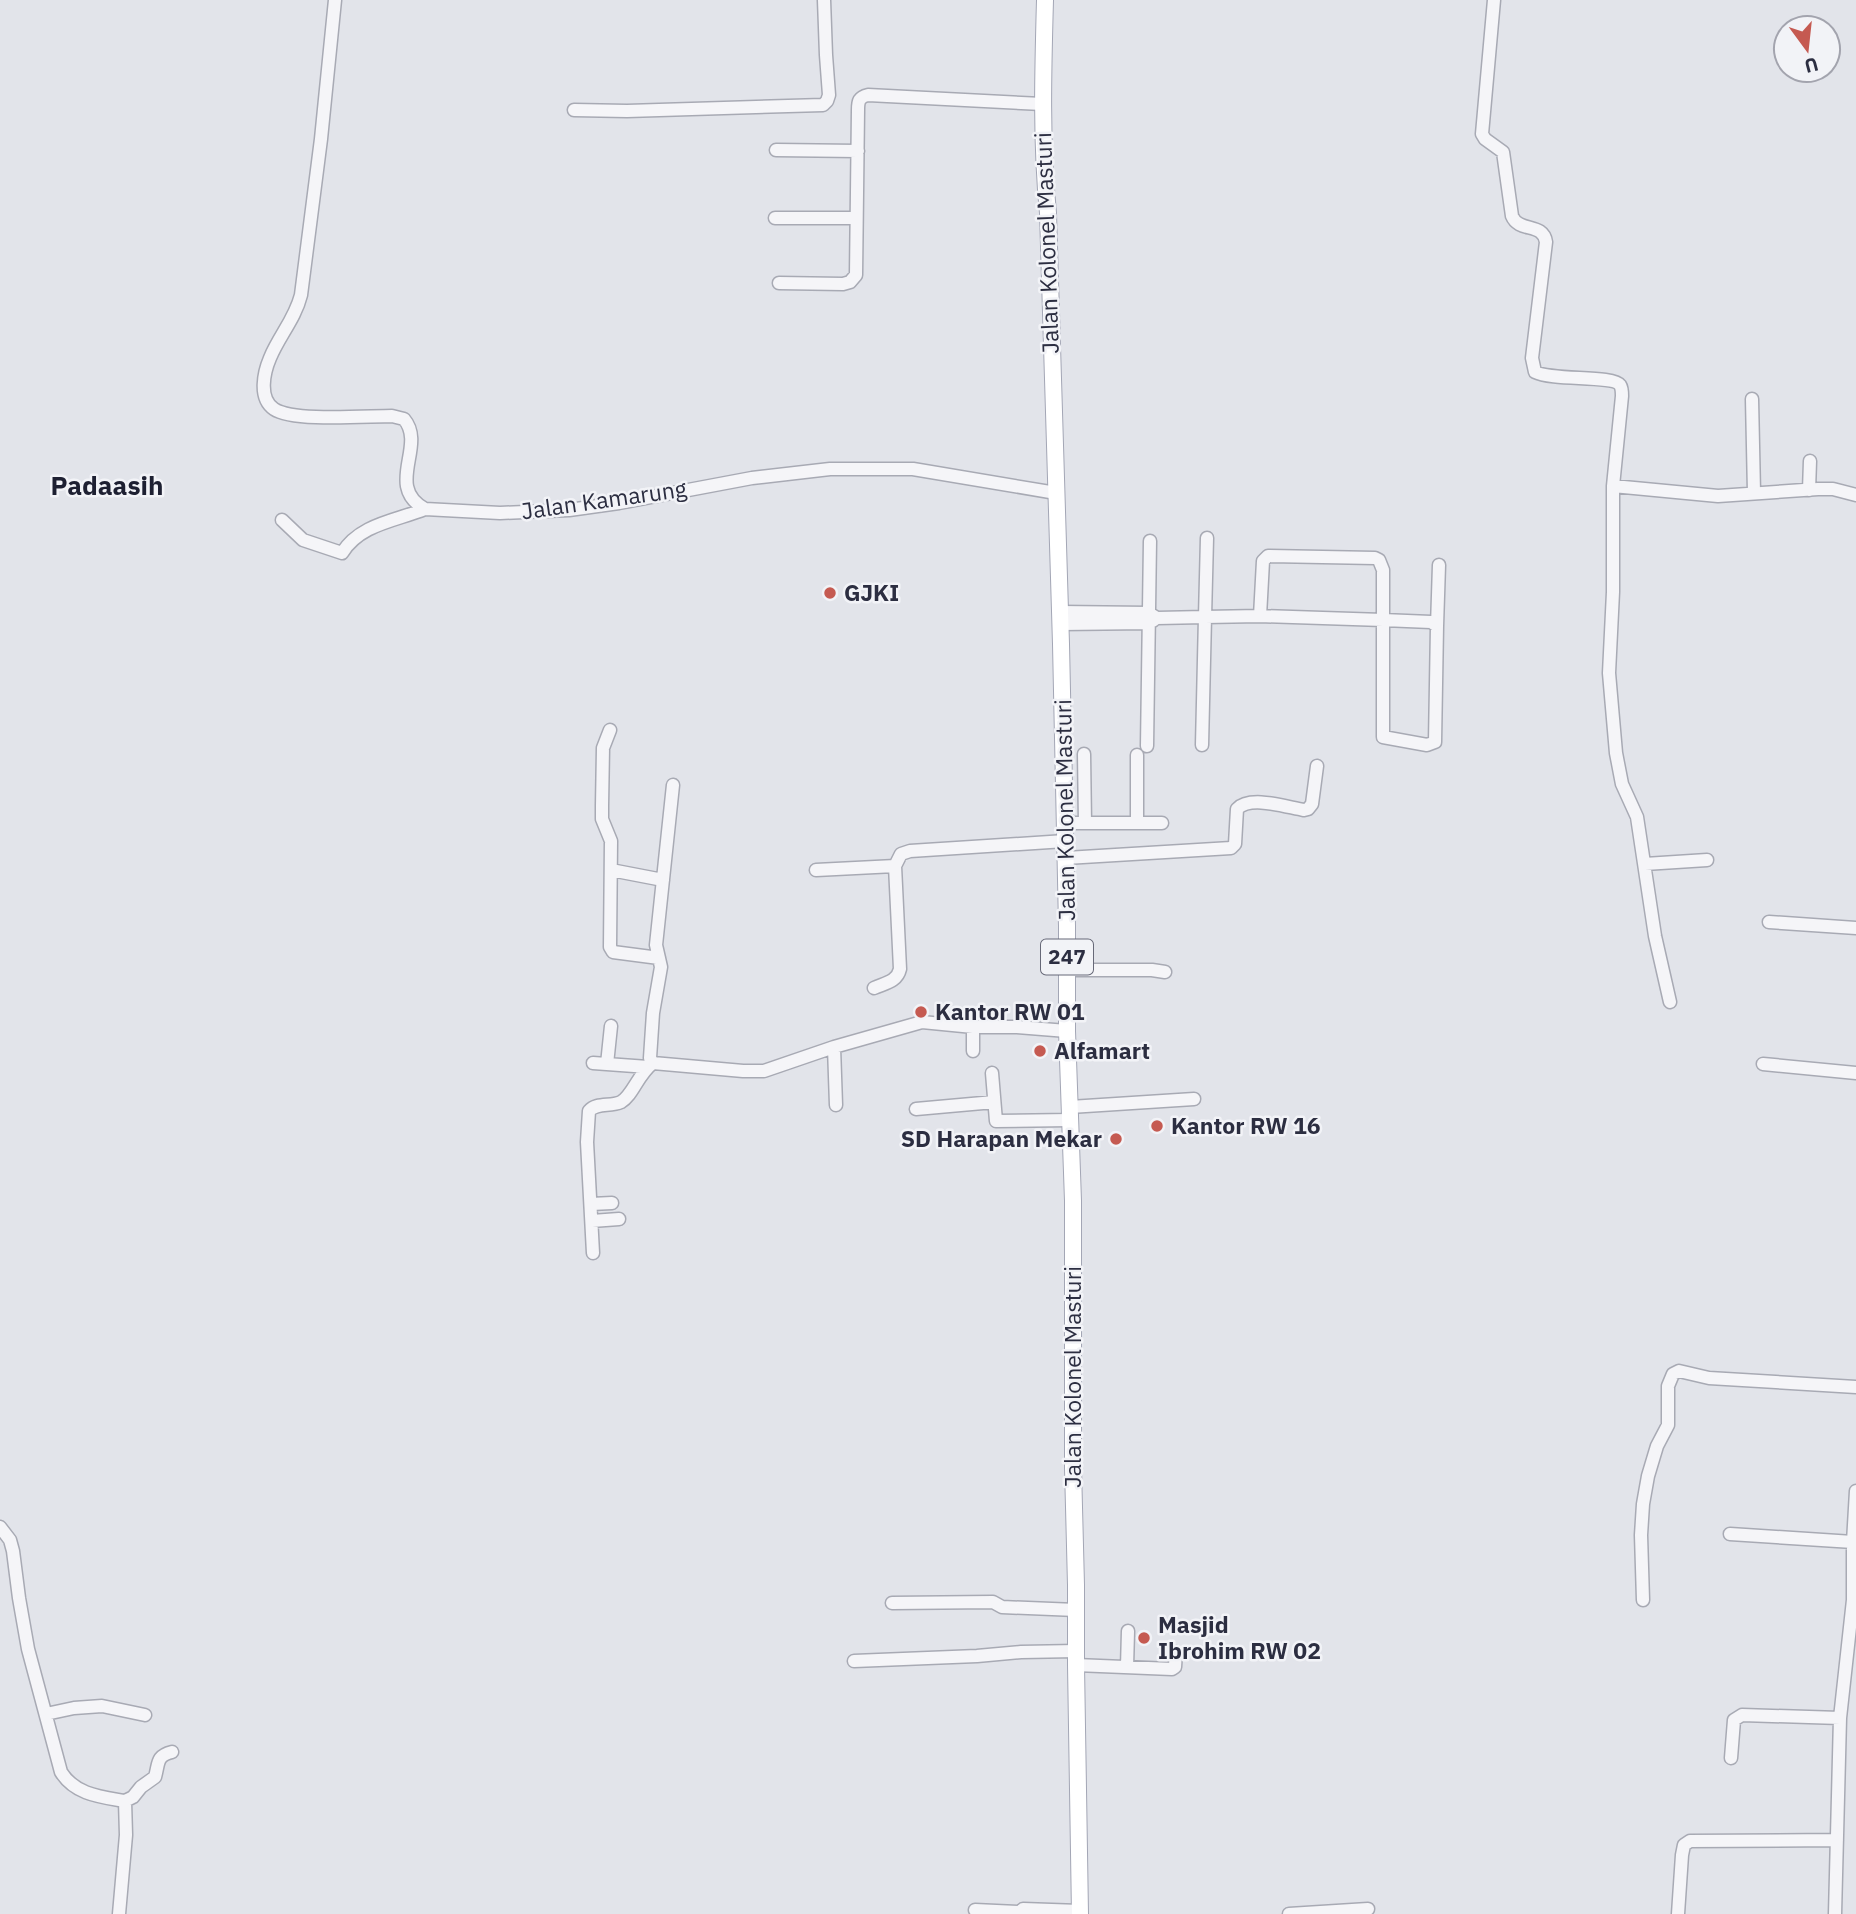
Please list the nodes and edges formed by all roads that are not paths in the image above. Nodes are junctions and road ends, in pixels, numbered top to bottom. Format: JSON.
{"nodes":[{"id":1,"x":335,"y":0,"type":"edge"},
{"id":2,"x":824,"y":0,"type":"edge"},
{"id":3,"x":1045,"y":0,"type":"edge"},
{"id":4,"x":1494,"y":0,"type":"edge"},
{"id":5,"x":1042,"y":104,"type":"junction"},
{"id":6,"x":574,"y":110,"type":"dead end"},
{"id":7,"x":776,"y":150,"type":"dead end"},
{"id":8,"x":858,"y":152,"type":"junction"},
{"id":9,"x":775,"y":218,"type":"dead end"},
{"id":10,"x":856,"y":218,"type":"junction"},
{"id":11,"x":779,"y":283,"type":"dead end"},
{"id":12,"x":1752,"y":399,"type":"dead end"},
{"id":13,"x":1811,"y":461,"type":"dead end"},
{"id":14,"x":1613,"y":486,"type":"junction"},
{"id":15,"x":1809,"y":490,"type":"junction"},
{"id":16,"x":1056,"y":493,"type":"junction"},
{"id":17,"x":1754,"y":493,"type":"junction"},
{"id":18,"x":1856,"y":495,"type":"edge"},
{"id":19,"x":425,"y":509,"type":"junction"},
{"id":20,"x":282,"y":520,"type":"dead end"},
{"id":21,"x":1206,"y":538,"type":"dead end"},
{"id":22,"x":1150,"y":541,"type":"dead end"},
{"id":23,"x":1439,"y":565,"type":"dead end"},
{"id":24,"x":1260,"y":616,"type":"junction"},
{"id":25,"x":1205,"y":617,"type":"junction"},
{"id":26,"x":1060,"y":618,"type":"junction"},
{"id":27,"x":1151,"y":618,"type":"junction"},
{"id":28,"x":1383,"y":620,"type":"junction"},
{"id":29,"x":1437,"y":626,"type":"junction"},
{"id":30,"x":610,"y":730,"type":"dead end"},
{"id":31,"x":1202,"y":745,"type":"dead end"},
{"id":32,"x":1084,"y":754,"type":"dead end"},
{"id":33,"x":1317,"y":766,"type":"dead end"},
{"id":34,"x":673,"y":785,"type":"dead end"},
{"id":35,"x":1065,"y":818,"type":"junction"},
{"id":36,"x":1085,"y":818,"type":"junction"},
{"id":37,"x":1137,"y":823,"type":"junction"},
{"id":38,"x":1162,"y":823,"type":"dead end"},
{"id":39,"x":1065,"y":841,"type":"junction"},
{"id":40,"x":1066,"y":858,"type":"junction"},
{"id":41,"x":1707,"y":860,"type":"dead end"},
{"id":42,"x":1644,"y":864,"type":"junction"},
{"id":43,"x":895,"y":866,"type":"junction"},
{"id":44,"x":611,"y":870,"type":"junction"},
{"id":45,"x":816,"y":870,"type":"dead end"},
{"id":46,"x":663,"y":880,"type":"junction"},
{"id":47,"x":1769,"y":922,"type":"dead end"},
{"id":48,"x":1856,"y":928,"type":"edge"},
{"id":49,"x":659,"y":958,"type":"junction"},
{"id":50,"x":1067,"y":970,"type":"junction"},
{"id":51,"x":1165,"y":972,"type":"dead end"},
{"id":52,"x":874,"y":988,"type":"dead end"},
{"id":53,"x":1671,"y":1002,"type":"dead end"},
{"id":54,"x":611,"y":1026,"type":"dead end"},
{"id":55,"x":974,"y":1027,"type":"junction"},
{"id":56,"x":1067,"y":1031,"type":"junction"},
{"id":57,"x":834,"y":1047,"type":"junction"},
{"id":58,"x":973,"y":1051,"type":"dead end"},
{"id":59,"x":593,"y":1063,"type":"dead end"},
{"id":60,"x":607,"y":1064,"type":"junction"},
{"id":61,"x":1763,"y":1064,"type":"dead end"},
{"id":62,"x":650,"y":1065,"type":"junction"},
{"id":63,"x":992,"y":1073,"type":"dead end"},
{"id":64,"x":1856,"y":1073,"type":"edge"},
{"id":65,"x":1194,"y":1099,"type":"dead end"},
{"id":66,"x":994,"y":1102,"type":"junction"},
{"id":67,"x":836,"y":1105,"type":"dead end"},
{"id":68,"x":916,"y":1109,"type":"dead end"},
{"id":69,"x":1070,"y":1114,"type":"junction"},
{"id":70,"x":591,"y":1203,"type":"junction"},
{"id":71,"x":612,"y":1203,"type":"dead end"},
{"id":72,"x":619,"y":1219,"type":"dead end"},
{"id":73,"x":592,"y":1221,"type":"junction"},
{"id":74,"x":593,"y":1253,"type":"dead end"},
{"id":75,"x":1856,"y":1387,"type":"edge"},
{"id":76,"x":1856,"y":1490,"type":"edge"},
{"id":77,"x":0,"y":1527,"type":"edge"},
{"id":78,"x":1730,"y":1534,"type":"dead end"},
{"id":79,"x":1853,"y":1542,"type":"junction"},
{"id":80,"x":1643,"y":1600,"type":"dead end"},
{"id":81,"x":892,"y":1603,"type":"dead end"},
{"id":82,"x":1076,"y":1610,"type":"junction"},
{"id":83,"x":1128,"y":1631,"type":"dead end"},
{"id":84,"x":1176,"y":1652,"type":"dead end"},
{"id":85,"x":1076,"y":1658,"type":"junction"},
{"id":86,"x":854,"y":1661,"type":"dead end"},
{"id":87,"x":1127,"y":1667,"type":"junction"},
{"id":88,"x":46,"y":1714,"type":"junction"},
{"id":89,"x":145,"y":1715,"type":"dead end"},
{"id":90,"x":1840,"y":1718,"type":"junction"},
{"id":91,"x":172,"y":1752,"type":"dead end"},
{"id":92,"x":1731,"y":1758,"type":"dead end"},
{"id":93,"x":125,"y":1801,"type":"junction"},
{"id":94,"x":1837,"y":1840,"type":"junction"},
{"id":95,"x":1368,"y":1909,"type":"dead end"},
{"id":96,"x":975,"y":1910,"type":"dead end"},
{"id":97,"x":1019,"y":1913,"type":"edge"},
{"id":98,"x":1080,"y":1913,"type":"edge"},
{"id":99,"x":119,"y":1914,"type":"edge"},
{"id":100,"x":1281,"y":1914,"type":"edge"},
{"id":101,"x":1289,"y":1914,"type":"edge"},
{"id":102,"x":1678,"y":1914,"type":"edge"},
{"id":103,"x":1835,"y":1914,"type":"edge"}],
"edges":[{"from":1,"to":19,"type":"street"},
{"from":2,"to":6,"type":"street"},
{"from":3,"to":5,"type":"main road","name":"Jalan Kolonel Masturi","number":"247"},
{"from":4,"to":14,"type":"street"},
{"from":5,"to":8,"type":"street"},
{"from":5,"to":16,"type":"main road","name":"Jalan Kolonel Masturi","number":"247"},
{"from":7,"to":8,"type":"street"},
{"from":8,"to":10,"type":"street"},
{"from":9,"to":10,"type":"street"},
{"from":10,"to":11,"type":"street"},
{"from":12,"to":17,"type":"street"},
{"from":13,"to":15,"type":"street"},
{"from":14,"to":17,"type":"street"},
{"from":14,"to":42,"type":"street"},
{"from":15,"to":17,"type":"street"},
{"from":15,"to":18,"type":"street"},
{"from":16,"to":19,"type":"street","name":"Jalan Kamarung"},
{"from":16,"to":26,"type":"main road","name":"Jalan Kolonel Masturi","number":"247"},
{"from":19,"to":20,"type":"street"},
{"from":21,"to":25,"type":"street"},
{"from":22,"to":27,"type":"street"},
{"from":23,"to":29,"type":"street"},
{"from":24,"to":25,"type":"street"},
{"from":24,"to":28,"type":"street"},
{"from":24,"to":28,"type":"street"},
{"from":25,"to":27,"type":"street"},
{"from":25,"to":31,"type":"street"},
{"from":26,"to":27,"type":"street"},
{"from":26,"to":35,"type":"main road","name":"Jalan Kolonel Masturi","number":"247"},
{"from":27,"to":37,"type":"street"},
{"from":28,"to":29,"type":"street"},
{"from":28,"to":29,"type":"street"},
{"from":30,"to":44,"type":"street"},
{"from":32,"to":36,"type":"street"},
{"from":33,"to":40,"type":"street"},
{"from":34,"to":46,"type":"street"},
{"from":35,"to":36,"type":"street"},
{"from":35,"to":39,"type":"main road","name":"Jalan Kolonel Masturi","number":"247"},
{"from":36,"to":37,"type":"street"},
{"from":37,"to":38,"type":"street"},
{"from":39,"to":40,"type":"main road","name":"Jalan Kolonel Masturi","number":"247"},
{"from":39,"to":43,"type":"street"},
{"from":40,"to":50,"type":"main road","name":"Jalan Kolonel Masturi","number":"247"},
{"from":41,"to":42,"type":"street"},
{"from":42,"to":53,"type":"street"},
{"from":43,"to":45,"type":"street"},
{"from":43,"to":52,"type":"street"},
{"from":44,"to":46,"type":"street"},
{"from":44,"to":49,"type":"street"},
{"from":46,"to":49,"type":"street"},
{"from":47,"to":48,"type":"street"},
{"from":49,"to":62,"type":"street"},
{"from":50,"to":51,"type":"street"},
{"from":50,"to":56,"type":"main road","name":"Jalan Kolonel Masturi","number":"247"},
{"from":54,"to":60,"type":"street"},
{"from":55,"to":56,"type":"street"},
{"from":55,"to":57,"type":"street"},
{"from":55,"to":58,"type":"street"},
{"from":56,"to":69,"type":"main road","name":"Jalan Kolonel Masturi","number":"247"},
{"from":57,"to":62,"type":"street"},
{"from":57,"to":67,"type":"street"},
{"from":59,"to":60,"type":"street"},
{"from":60,"to":62,"type":"street"},
{"from":61,"to":64,"type":"street"},
{"from":62,"to":70,"type":"street"},
{"from":63,"to":66,"type":"street"},
{"from":65,"to":69,"type":"street"},
{"from":66,"to":68,"type":"street"},
{"from":66,"to":69,"type":"street"},
{"from":69,"to":82,"type":"main road","name":"Jalan Kolonel Masturi","number":"247"},
{"from":70,"to":71,"type":"street"},
{"from":70,"to":73,"type":"street"},
{"from":72,"to":73,"type":"street"},
{"from":73,"to":74,"type":"street"},
{"from":75,"to":80,"type":"street"},
{"from":76,"to":79,"type":"street"},
{"from":77,"to":88,"type":"street"},
{"from":78,"to":79,"type":"street"},
{"from":79,"to":90,"type":"street"},
{"from":81,"to":82,"type":"street"},
{"from":82,"to":85,"type":"main road","name":"Jalan Kolonel Masturi","number":"247"},
{"from":83,"to":87,"type":"street"},
{"from":84,"to":87,"type":"street"},
{"from":85,"to":86,"type":"street"},
{"from":85,"to":87,"type":"street"},
{"from":85,"to":98,"type":"main road","name":"Jalan Kolonel Masturi","number":"247"},
{"from":88,"to":89,"type":"street"},
{"from":88,"to":93,"type":"street"},
{"from":90,"to":92,"type":"street"},
{"from":90,"to":94,"type":"street"},
{"from":91,"to":93,"type":"street"},
{"from":93,"to":99,"type":"street"},
{"from":94,"to":102,"type":"street"},
{"from":94,"to":103,"type":"street"},
{"from":95,"to":101,"type":"street"},
{"from":96,"to":97,"type":"street"},
{"from":97,"to":98,"type":"street"},
{"from":100,"to":101,"type":"street"}]}
